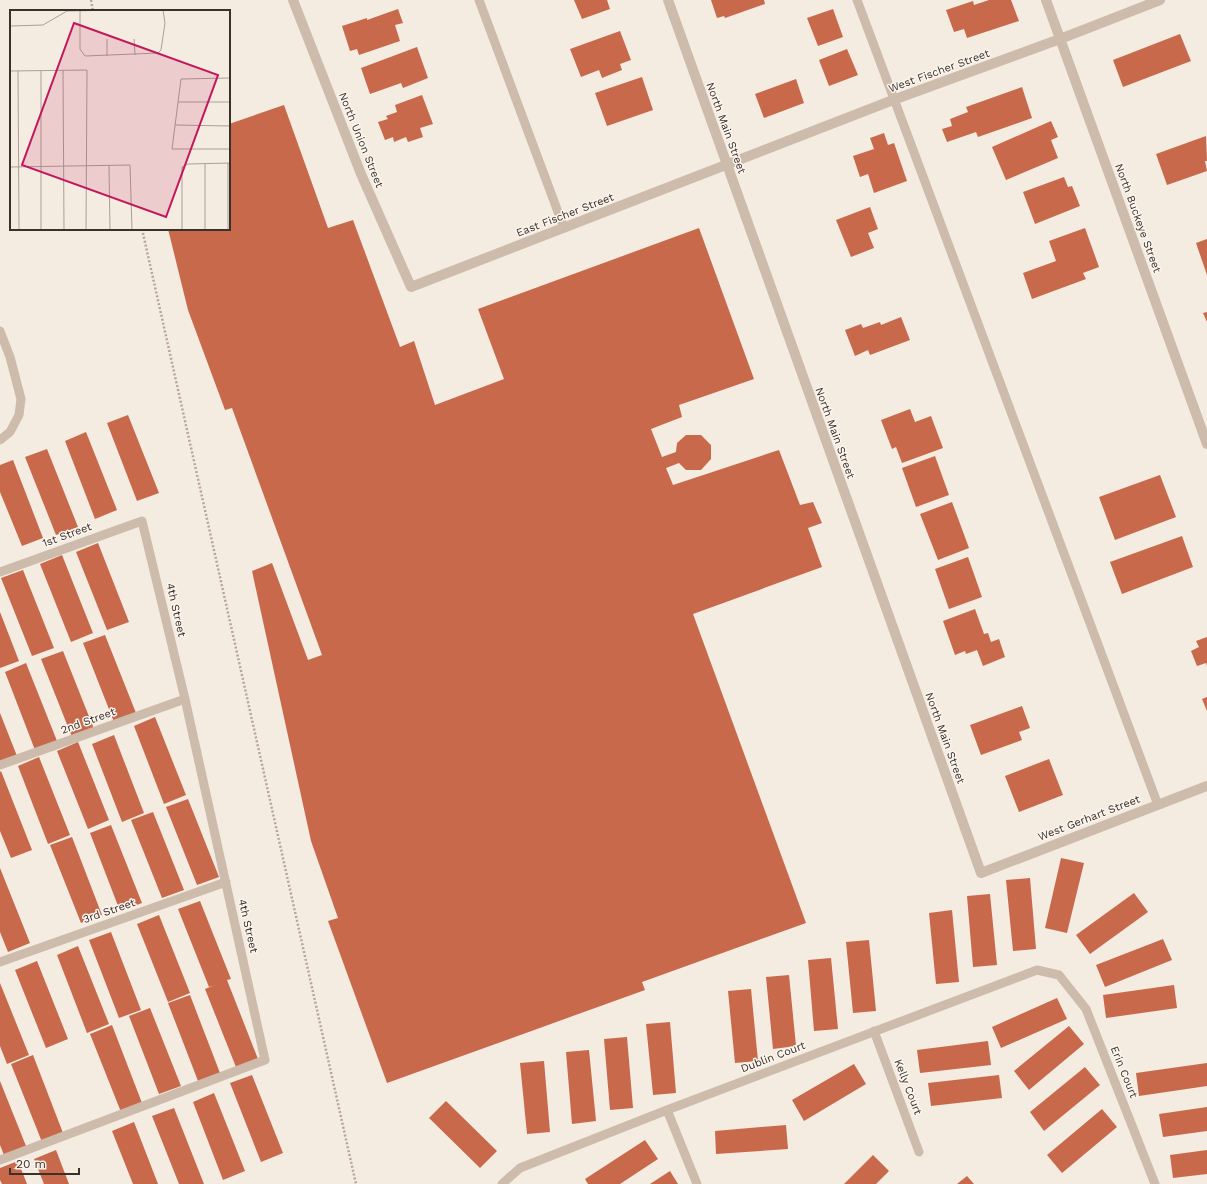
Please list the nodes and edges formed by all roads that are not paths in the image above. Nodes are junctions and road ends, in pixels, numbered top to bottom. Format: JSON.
{"nodes":[{"id":1,"x":293,"y":0,"type":"edge"},
{"id":2,"x":479,"y":0,"type":"edge"},
{"id":3,"x":668,"y":0,"type":"edge"},
{"id":4,"x":857,"y":0,"type":"edge"},
{"id":5,"x":1046,"y":0,"type":"edge"},
{"id":6,"x":1160,"y":0,"type":"edge"},
{"id":7,"x":1060,"y":39,"type":"junction"},
{"id":8,"x":893,"y":100,"type":"junction"},
{"id":9,"x":727,"y":166,"type":"junction"},
{"id":10,"x":564,"y":228,"type":"junction"},
{"id":11,"x":412,"y":287,"type":"joint"},
{"id":12,"x":0,"y":331,"type":"edge"},
{"id":13,"x":0,"y":440,"type":"edge"},
{"id":14,"x":1207,"y":444,"type":"edge"},
{"id":15,"x":142,"y":521,"type":"joint"},
{"id":16,"x":0,"y":572,"type":"edge"},
{"id":17,"x":185,"y":699,"type":"junction"},
{"id":18,"x":0,"y":766,"type":"edge"},
{"id":19,"x":1207,"y":786,"type":"edge"},
{"id":20,"x":1158,"y":805,"type":"junction"},
{"id":21,"x":981,"y":873,"type":"joint"},
{"id":22,"x":226,"y":882,"type":"junction"},
{"id":23,"x":0,"y":962,"type":"edge"},
{"id":24,"x":1059,"y":975,"type":"joint"},
{"id":25,"x":874,"y":1031,"type":"junction"},
{"id":26,"x":667,"y":1110,"type":"junction"},
{"id":27,"x":919,"y":1152,"type":"dead end"},
{"id":28,"x":0,"y":1160,"type":"edge"},
{"id":29,"x":502,"y":1184,"type":"edge"},
{"id":30,"x":697,"y":1184,"type":"edge"},
{"id":31,"x":1155,"y":1184,"type":"edge"}],
"edges":[{"from":1,"to":11,"type":"street","name":"North Union Street"},
{"from":2,"to":10,"type":"lane"},
{"from":3,"to":9,"type":"street","name":"North Main Street"},
{"from":4,"to":8,"type":"lane"},
{"from":5,"to":7,"type":"street","name":"North Buckeye Street"},
{"from":6,"to":7,"type":"street","name":"West Fischer Street"},
{"from":7,"to":8,"type":"street","name":"West Fischer Street"},
{"from":7,"to":14,"type":"street","name":"North Buckeye Street"},
{"from":8,"to":9,"type":"street","name":"West Fischer Street"},
{"from":8,"to":20,"type":"lane"},
{"from":9,"to":10,"type":"street","name":"East Fischer Street"},
{"from":9,"to":21,"type":"street","name":"North Main Street"},
{"from":10,"to":11,"type":"street","name":"East Fischer Street"},
{"from":12,"to":13,"type":"lane"},
{"from":15,"to":16,"type":"lane","name":"1st Street"},
{"from":15,"to":17,"type":"lane","name":"4th Street"},
{"from":17,"to":18,"type":"lane","name":"2nd Street"},
{"from":17,"to":22,"type":"lane","name":"4th Street"},
{"from":19,"to":20,"type":"street","name":"West Gerhart Street"},
{"from":20,"to":21,"type":"street","name":"West Gerhart Street"},
{"from":22,"to":23,"type":"lane","name":"3rd Street"},
{"from":22,"to":28,"type":"lane","name":"4th Street"},
{"from":24,"to":25,"type":"lane","name":"Dublin Court"},
{"from":24,"to":31,"type":"lane","name":"Erin Court"},
{"from":25,"to":26,"type":"lane","name":"Dublin Court"},
{"from":25,"to":27,"type":"lane","name":"Kelly Court"},
{"from":26,"to":29,"type":"lane","name":"Dublin Court"},
{"from":26,"to":30,"type":"lane"}]}
